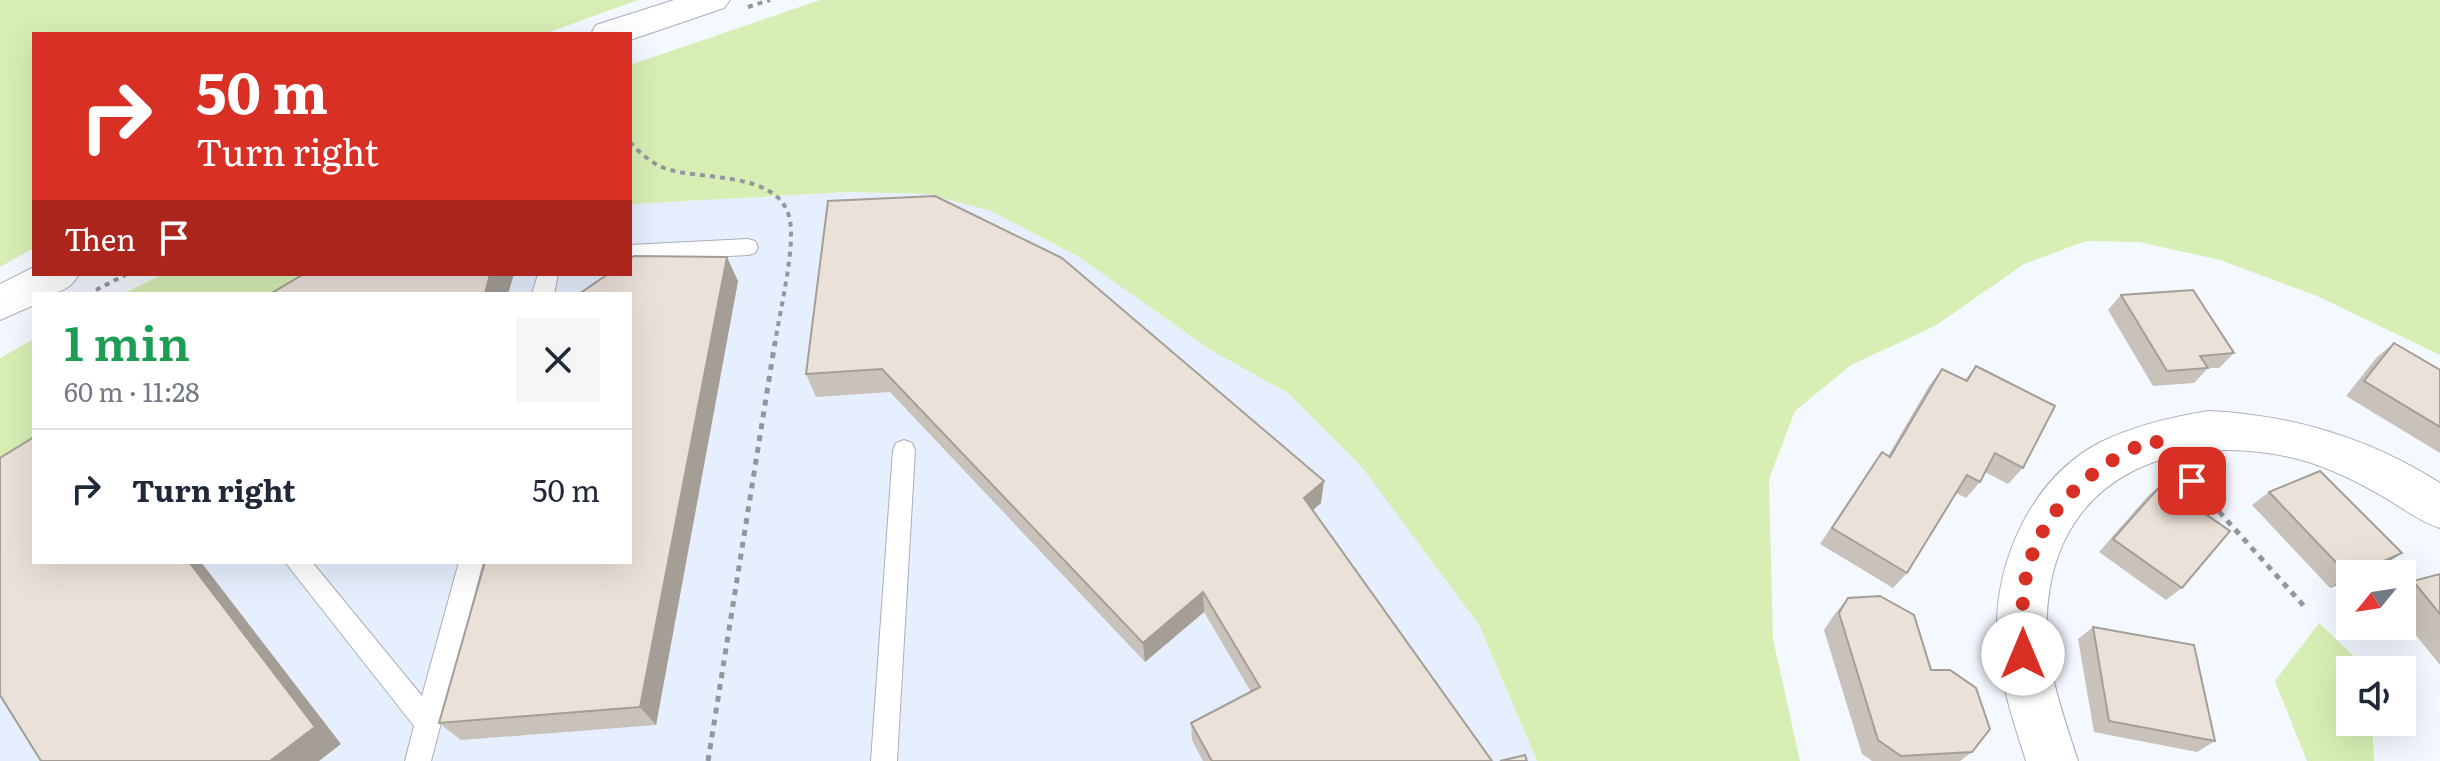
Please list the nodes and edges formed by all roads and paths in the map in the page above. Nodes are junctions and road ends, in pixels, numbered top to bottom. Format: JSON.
{"nodes":[{"id":1,"x":712,"y":0,"type":"edge"},
{"id":2,"x":615,"y":32,"type":"edge"},
{"id":3,"x":632,"y":144,"type":"edge"},
{"id":4,"x":748,"y":247,"type":"dead end"},
{"id":5,"x":632,"y":253,"type":"edge"},
{"id":6,"x":54,"y":276,"type":"edge"},
{"id":7,"x":123,"y":276,"type":"edge"},
{"id":8,"x":92,"y":292,"type":"edge"},
{"id":9,"x":0,"y":303,"type":"edge"},
{"id":10,"x":2154,"y":439,"type":"junction"},
{"id":11,"x":904,"y":450,"type":"dead end"},
{"id":12,"x":2440,"y":508,"type":"edge"},
{"id":13,"x":299,"y":564,"type":"edge"},
{"id":14,"x":470,"y":564,"type":"edge"},
{"id":15,"x":2304,"y":606,"type":"dead end"},
{"id":16,"x":428,"y":723,"type":"junction"},
{"id":17,"x":418,"y":761,"type":"edge"},
{"id":18,"x":708,"y":761,"type":"edge"},
{"id":19,"x":884,"y":761,"type":"edge"},
{"id":20,"x":2052,"y":761,"type":"edge"}],
"edges":[{"from":1,"to":2,"type":"street"},
{"from":3,"to":18,"type":"path"},
{"from":4,"to":5,"type":"lane"},
{"from":6,"to":9,"type":"street"},
{"from":7,"to":8,"type":"path"},
{"from":10,"to":12,"type":"street"},
{"from":10,"to":15,"type":"path"},
{"from":10,"to":20,"type":"street"},
{"from":11,"to":19,"type":"lane"},
{"from":13,"to":16,"type":"lane"},
{"from":14,"to":16,"type":"lane"},
{"from":16,"to":17,"type":"lane"}]}
